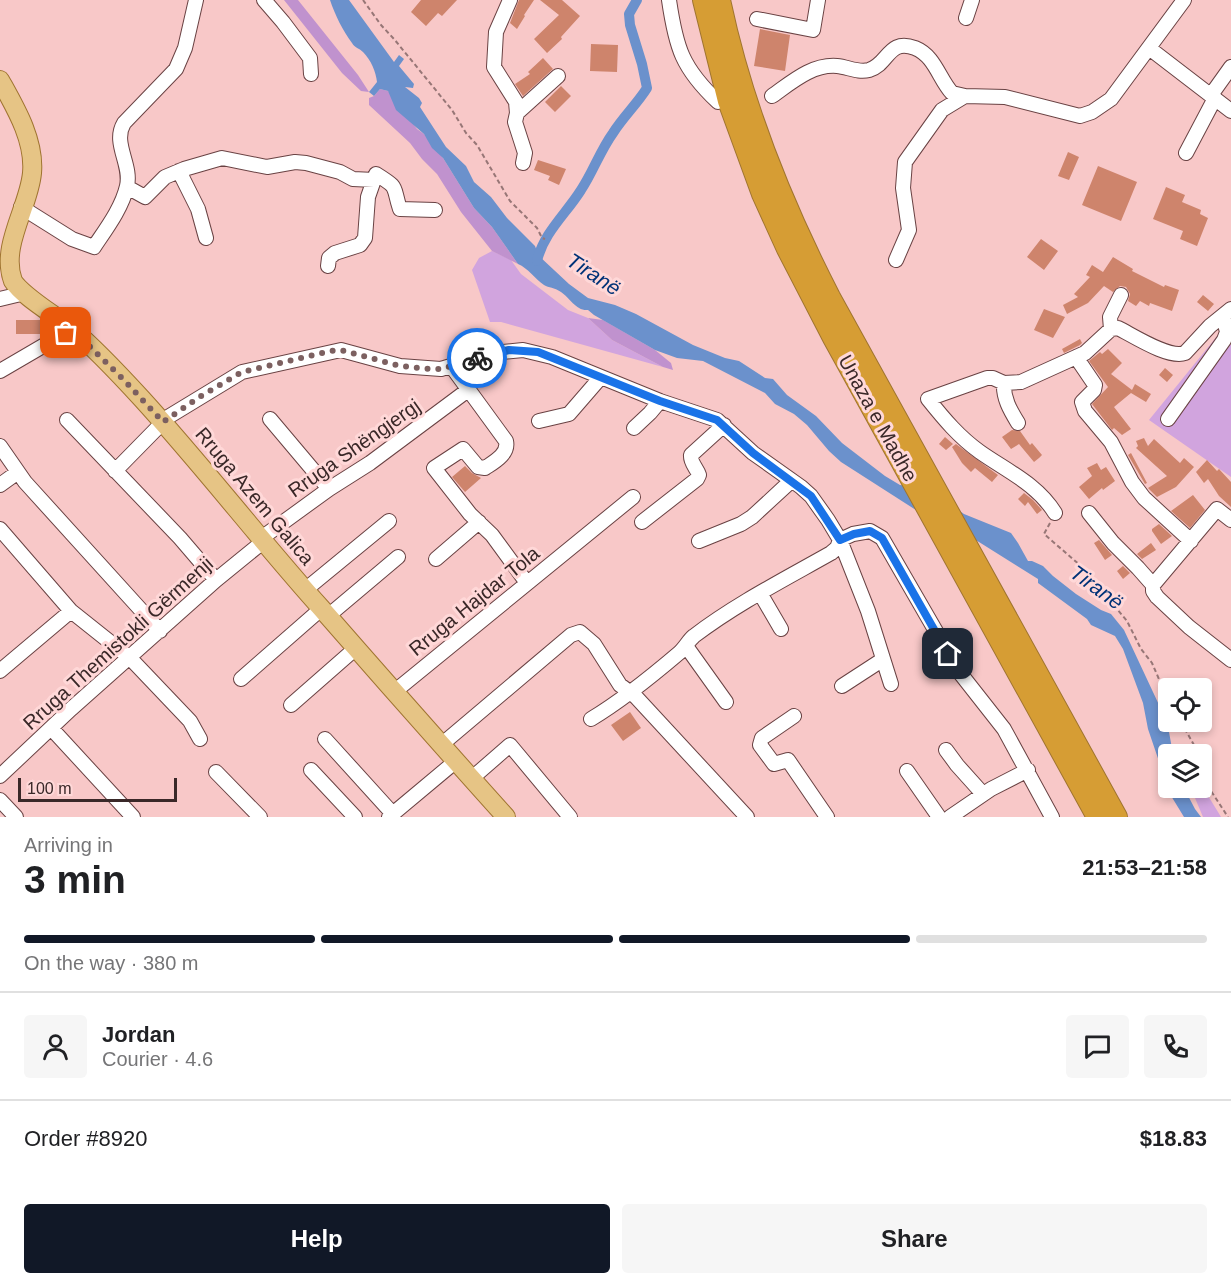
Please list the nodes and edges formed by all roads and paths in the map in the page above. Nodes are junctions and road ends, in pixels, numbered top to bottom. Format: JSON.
{"nodes":[{"id":1,"x":196,"y":0,"type":"edge"},
{"id":2,"x":264,"y":0,"type":"edge"},
{"id":3,"x":363,"y":0,"type":"edge"},
{"id":4,"x":510,"y":0,"type":"edge"},
{"id":5,"x":669,"y":0,"type":"edge"},
{"id":6,"x":694,"y":0,"type":"edge"},
{"id":7,"x":703,"y":0,"type":"edge"},
{"id":8,"x":720,"y":0,"type":"edge"},
{"id":9,"x":729,"y":0,"type":"edge"},
{"id":10,"x":818,"y":0,"type":"edge"},
{"id":11,"x":972,"y":0,"type":"edge"},
{"id":12,"x":1184,"y":0,"type":"edge"},
{"id":13,"x":966,"y":18,"type":"dead end"},
{"id":14,"x":758,"y":19,"type":"dead end"},
{"id":15,"x":1149,"y":48,"type":"junction"},
{"id":16,"x":1231,"y":67,"type":"edge"},
{"id":17,"x":311,"y":74,"type":"dead end"},
{"id":18,"x":558,"y":76,"type":"dead end"},
{"id":19,"x":0,"y":80,"type":"edge"},
{"id":20,"x":772,"y":96,"type":"dead end"},
{"id":21,"x":965,"y":96,"type":"junction"},
{"id":22,"x":1213,"y":96,"type":"junction"},
{"id":23,"x":718,"y":102,"type":"dead end"},
{"id":24,"x":1231,"y":111,"type":"edge"},
{"id":25,"x":517,"y":113,"type":"junction"},
{"id":26,"x":1186,"y":153,"type":"dead end"},
{"id":27,"x":523,"y":163,"type":"dead end"},
{"id":28,"x":180,"y":171,"type":"junction"},
{"id":29,"x":374,"y":180,"type":"junction"},
{"id":30,"x":127,"y":187,"type":"junction"},
{"id":31,"x":769,"y":188,"type":"junction"},
{"id":32,"x":21,"y":207,"type":"junction"},
{"id":33,"x":435,"y":210,"type":"dead end"},
{"id":34,"x":207,"y":238,"type":"dead end"},
{"id":35,"x":545,"y":239,"type":"dead end"},
{"id":36,"x":896,"y":260,"type":"dead end"},
{"id":37,"x":328,"y":266,"type":"dead end"},
{"id":38,"x":25,"y":293,"type":"junction"},
{"id":39,"x":1121,"y":296,"type":"dead end"},
{"id":40,"x":0,"y":299,"type":"edge"},
{"id":41,"x":1227,"y":313,"type":"edge"},
{"id":42,"x":72,"y":329,"type":"junction"},
{"id":43,"x":1111,"y":329,"type":"junction"},
{"id":44,"x":1076,"y":357,"type":"junction"},
{"id":45,"x":452,"y":366,"type":"junction"},
{"id":46,"x":0,"y":371,"type":"edge"},
{"id":47,"x":601,"y":377,"type":"junction"},
{"id":48,"x":1004,"y":383,"type":"junction"},
{"id":49,"x":468,"y":390,"type":"junction"},
{"id":50,"x":660,"y":401,"type":"junction"},
{"id":51,"x":270,"y":419,"type":"dead end"},
{"id":52,"x":1168,"y":419,"type":"dead end"},
{"id":53,"x":67,"y":420,"type":"dead end"},
{"id":54,"x":539,"y":421,"type":"dead end"},
{"id":55,"x":163,"y":422,"type":"junction"},
{"id":56,"x":1018,"y":423,"type":"dead end"},
{"id":57,"x":724,"y":425,"type":"junction"},
{"id":58,"x":634,"y":428,"type":"dead end"},
{"id":59,"x":0,"y":446,"type":"edge"},
{"id":60,"x":916,"y":470,"type":"junction"},
{"id":61,"x":115,"y":471,"type":"junction"},
{"id":62,"x":18,"y":472,"type":"junction"},
{"id":63,"x":791,"y":481,"type":"junction"},
{"id":64,"x":0,"y":485,"type":"edge"},
{"id":65,"x":329,"y":489,"type":"junction"},
{"id":66,"x":633,"y":497,"type":"dead end"},
{"id":67,"x":1055,"y":513,"type":"dead end"},
{"id":68,"x":1089,"y":513,"type":"dead end"},
{"id":69,"x":1231,"y":520,"type":"edge"},
{"id":70,"x":389,"y":521,"type":"dead end"},
{"id":71,"x":479,"y":522,"type":"junction"},
{"id":72,"x":642,"y":522,"type":"dead end"},
{"id":73,"x":0,"y":529,"type":"edge"},
{"id":74,"x":1044,"y":534,"type":"dead end"},
{"id":75,"x":263,"y":539,"type":"junction"},
{"id":76,"x":840,"y":540,"type":"junction"},
{"id":77,"x":699,"y":541,"type":"dead end"},
{"id":78,"x":1191,"y":541,"type":"junction"},
{"id":79,"x":398,"y":557,"type":"dead end"},
{"id":80,"x":436,"y":560,"type":"dead end"},
{"id":81,"x":216,"y":580,"type":"junction"},
{"id":82,"x":527,"y":583,"type":"junction"},
{"id":83,"x":1153,"y":585,"type":"junction"},
{"id":84,"x":305,"y":590,"type":"junction"},
{"id":85,"x":760,"y":593,"type":"junction"},
{"id":86,"x":71,"y":611,"type":"junction"},
{"id":87,"x":325,"y":613,"type":"junction"},
{"id":88,"x":782,"y":629,"type":"dead end"},
{"id":89,"x":160,"y":631,"type":"junction"},
{"id":90,"x":686,"y":646,"type":"junction"},
{"id":91,"x":356,"y":648,"type":"junction"},
{"id":92,"x":130,"y":658,"type":"junction"},
{"id":93,"x":882,"y":660,"type":"junction"},
{"id":94,"x":1231,"y":660,"type":"edge"},
{"id":95,"x":0,"y":671,"type":"edge"},
{"id":96,"x":1158,"y":678,"type":"edge"},
{"id":97,"x":242,"y":679,"type":"dead end"},
{"id":98,"x":891,"y":684,"type":"dead end"},
{"id":99,"x":842,"y":686,"type":"dead end"},
{"id":100,"x":394,"y":692,"type":"junction"},
{"id":101,"x":629,"y":692,"type":"junction"},
{"id":102,"x":726,"y":702,"type":"dead end"},
{"id":103,"x":291,"y":705,"type":"dead end"},
{"id":104,"x":794,"y":716,"type":"dead end"},
{"id":105,"x":591,"y":719,"type":"dead end"},
{"id":106,"x":51,"y":728,"type":"junction"},
{"id":107,"x":200,"y":739,"type":"dead end"},
{"id":108,"x":325,"y":739,"type":"dead end"},
{"id":109,"x":441,"y":745,"type":"junction"},
{"id":110,"x":946,"y":750,"type":"dead end"},
{"id":111,"x":456,"y":761,"type":"junction"},
{"id":112,"x":311,"y":770,"type":"dead end"},
{"id":113,"x":1028,"y":770,"type":"junction"},
{"id":114,"x":907,"y":771,"type":"dead end"},
{"id":115,"x":216,"y":772,"type":"dead end"},
{"id":116,"x":0,"y":776,"type":"edge"},
{"id":117,"x":471,"y":779,"type":"junction"},
{"id":118,"x":1212,"y":793,"type":"edge"},
{"id":119,"x":983,"y":794,"type":"junction"},
{"id":120,"x":0,"y":800,"type":"edge"},
{"id":121,"x":391,"y":815,"type":"edge"},
{"id":122,"x":502,"y":816,"type":"edge"},
{"id":123,"x":16,"y":817,"type":"edge"},
{"id":124,"x":133,"y":817,"type":"edge"},
{"id":125,"x":260,"y":817,"type":"edge"},
{"id":126,"x":355,"y":817,"type":"edge"},
{"id":127,"x":570,"y":817,"type":"edge"},
{"id":128,"x":747,"y":817,"type":"edge"},
{"id":129,"x":827,"y":817,"type":"edge"},
{"id":130,"x":939,"y":817,"type":"edge"},
{"id":131,"x":950,"y":817,"type":"edge"},
{"id":132,"x":1052,"y":817,"type":"edge"},
{"id":133,"x":1097,"y":817,"type":"edge"},
{"id":134,"x":1118,"y":817,"type":"edge"},
{"id":135,"x":1228,"y":817,"type":"edge"}],
"edges":[{"from":1,"to":30,"type":"street"},
{"from":2,"to":17,"type":"street"},
{"from":3,"to":35,"type":"path"},
{"from":4,"to":25,"type":"street"},
{"from":5,"to":23,"type":"street"},
{"from":6,"to":31,"type":"highway"},
{"from":7,"to":31,"type":"highway","name":"Unaza e Madhe"},
{"from":8,"to":31,"type":"highway","name":"Unaza e Madhe"},
{"from":9,"to":31,"type":"highway"},
{"from":10,"to":14,"type":"street"},
{"from":11,"to":13,"type":"street"},
{"from":12,"to":15,"type":"street"},
{"from":15,"to":21,"type":"street"},
{"from":15,"to":22,"type":"street"},
{"from":16,"to":22,"type":"street"},
{"from":18,"to":25,"type":"street"},
{"from":19,"to":32,"type":"main road","name":"Rruga Azem Galica"},
{"from":20,"to":21,"type":"street"},
{"from":21,"to":36,"type":"street"},
{"from":22,"to":24,"type":"street"},
{"from":22,"to":26,"type":"street"},
{"from":25,"to":27,"type":"street"},
{"from":28,"to":29,"type":"street"},
{"from":28,"to":30,"type":"street"},
{"from":28,"to":34,"type":"street"},
{"from":29,"to":33,"type":"street"},
{"from":29,"to":37,"type":"street"},
{"from":30,"to":32,"type":"street"},
{"from":31,"to":60,"type":"highway","name":"Unaza e Madhe"},
{"from":32,"to":38,"type":"main road","name":"Rruga Azem Galica"},
{"from":38,"to":40,"type":"street"},
{"from":38,"to":42,"type":"main road","name":"Rruga Azem Galica"},
{"from":39,"to":43,"type":"street"},
{"from":41,"to":43,"type":"street"},
{"from":41,"to":52,"type":"street"},
{"from":42,"to":46,"type":"street"},
{"from":42,"to":55,"type":"main road","name":"Rruga Azem Galica"},
{"from":43,"to":44,"type":"street"},
{"from":44,"to":48,"type":"street"},
{"from":44,"to":78,"type":"street"},
{"from":45,"to":47,"type":"street"},
{"from":45,"to":49,"type":"street"},
{"from":45,"to":55,"type":"street"},
{"from":47,"to":50,"type":"street"},
{"from":47,"to":54,"type":"street"},
{"from":48,"to":56,"type":"street"},
{"from":48,"to":67,"type":"street"},
{"from":49,"to":65,"type":"street","name":"Rruga Shëngjergj"},
{"from":49,"to":71,"type":"street"},
{"from":50,"to":57,"type":"street"},
{"from":50,"to":58,"type":"street"},
{"from":51,"to":65,"type":"street"},
{"from":53,"to":61,"type":"street"},
{"from":55,"to":61,"type":"street"},
{"from":55,"to":75,"type":"main road","name":"Rruga Azem Galica"},
{"from":57,"to":63,"type":"street"},
{"from":57,"to":72,"type":"street"},
{"from":59,"to":62,"type":"street"},
{"from":60,"to":133,"type":"highway","name":"Unaza e Madhe"},
{"from":60,"to":134,"type":"highway","name":"Unaza e Madhe"},
{"from":61,"to":81,"type":"street"},
{"from":62,"to":64,"type":"street"},
{"from":62,"to":89,"type":"street"},
{"from":63,"to":76,"type":"street"},
{"from":63,"to":77,"type":"street"},
{"from":65,"to":75,"type":"street","name":"Rruga Shëngjergj"},
{"from":66,"to":82,"type":"street","name":"Rruga Hajdar Tola"},
{"from":68,"to":83,"type":"street"},
{"from":69,"to":78,"type":"street"},
{"from":70,"to":84,"type":"street","name":"Rruga Azem Galica"},
{"from":71,"to":80,"type":"street"},
{"from":71,"to":82,"type":"street"},
{"from":73,"to":86,"type":"street"},
{"from":74,"to":96,"type":"path"},
{"from":75,"to":81,"type":"street","name":"Rruga Themistokli Gërmenji"},
{"from":75,"to":84,"type":"main road","name":"Rruga Azem Galica"},
{"from":76,"to":85,"type":"street"},
{"from":76,"to":93,"type":"street"},
{"from":76,"to":113,"type":"street"},
{"from":78,"to":83,"type":"street"},
{"from":79,"to":87,"type":"street"},
{"from":81,"to":89,"type":"street","name":"Rruga Themistokli Gërmenji"},
{"from":82,"to":100,"type":"street","name":"Rruga Hajdar Tola"},
{"from":83,"to":94,"type":"street"},
{"from":84,"to":87,"type":"main road","name":"Rruga Azem Galica"},
{"from":85,"to":88,"type":"street"},
{"from":85,"to":90,"type":"street"},
{"from":86,"to":92,"type":"street"},
{"from":86,"to":95,"type":"street"},
{"from":87,"to":91,"type":"main road","name":"Rruga Azem Galica"},
{"from":87,"to":97,"type":"street"},
{"from":89,"to":92,"type":"street","name":"Rruga Themistokli Gërmenji"},
{"from":90,"to":101,"type":"street"},
{"from":90,"to":102,"type":"street"},
{"from":91,"to":100,"type":"main road","name":"Rruga Azem Galica"},
{"from":91,"to":103,"type":"street"},
{"from":92,"to":106,"type":"street","name":"Rruga Themistokli Gërmenji"},
{"from":92,"to":107,"type":"street"},
{"from":93,"to":98,"type":"street"},
{"from":93,"to":99,"type":"street"},
{"from":100,"to":109,"type":"main road","name":"Rruga Azem Galica"},
{"from":101,"to":105,"type":"street"},
{"from":101,"to":109,"type":"street"},
{"from":101,"to":128,"type":"street"},
{"from":104,"to":129,"type":"street"},
{"from":106,"to":116,"type":"street","name":"Rruga Themistokli Gërmenji"},
{"from":106,"to":124,"type":"street"},
{"from":108,"to":121,"type":"street"},
{"from":109,"to":111,"type":"main road","name":"Rruga Azem Galica"},
{"from":110,"to":119,"type":"street"},
{"from":111,"to":117,"type":"main road","name":"Rruga Azem Galica"},
{"from":111,"to":121,"type":"street"},
{"from":112,"to":126,"type":"street"},
{"from":113,"to":119,"type":"street"},
{"from":113,"to":132,"type":"street"},
{"from":114,"to":130,"type":"street"},
{"from":115,"to":125,"type":"street"},
{"from":117,"to":122,"type":"main road","name":"Rruga Azem Galica"},
{"from":117,"to":127,"type":"street"},
{"from":118,"to":135,"type":"path"},
{"from":119,"to":131,"type":"street"},
{"from":120,"to":123,"type":"street"}]}
